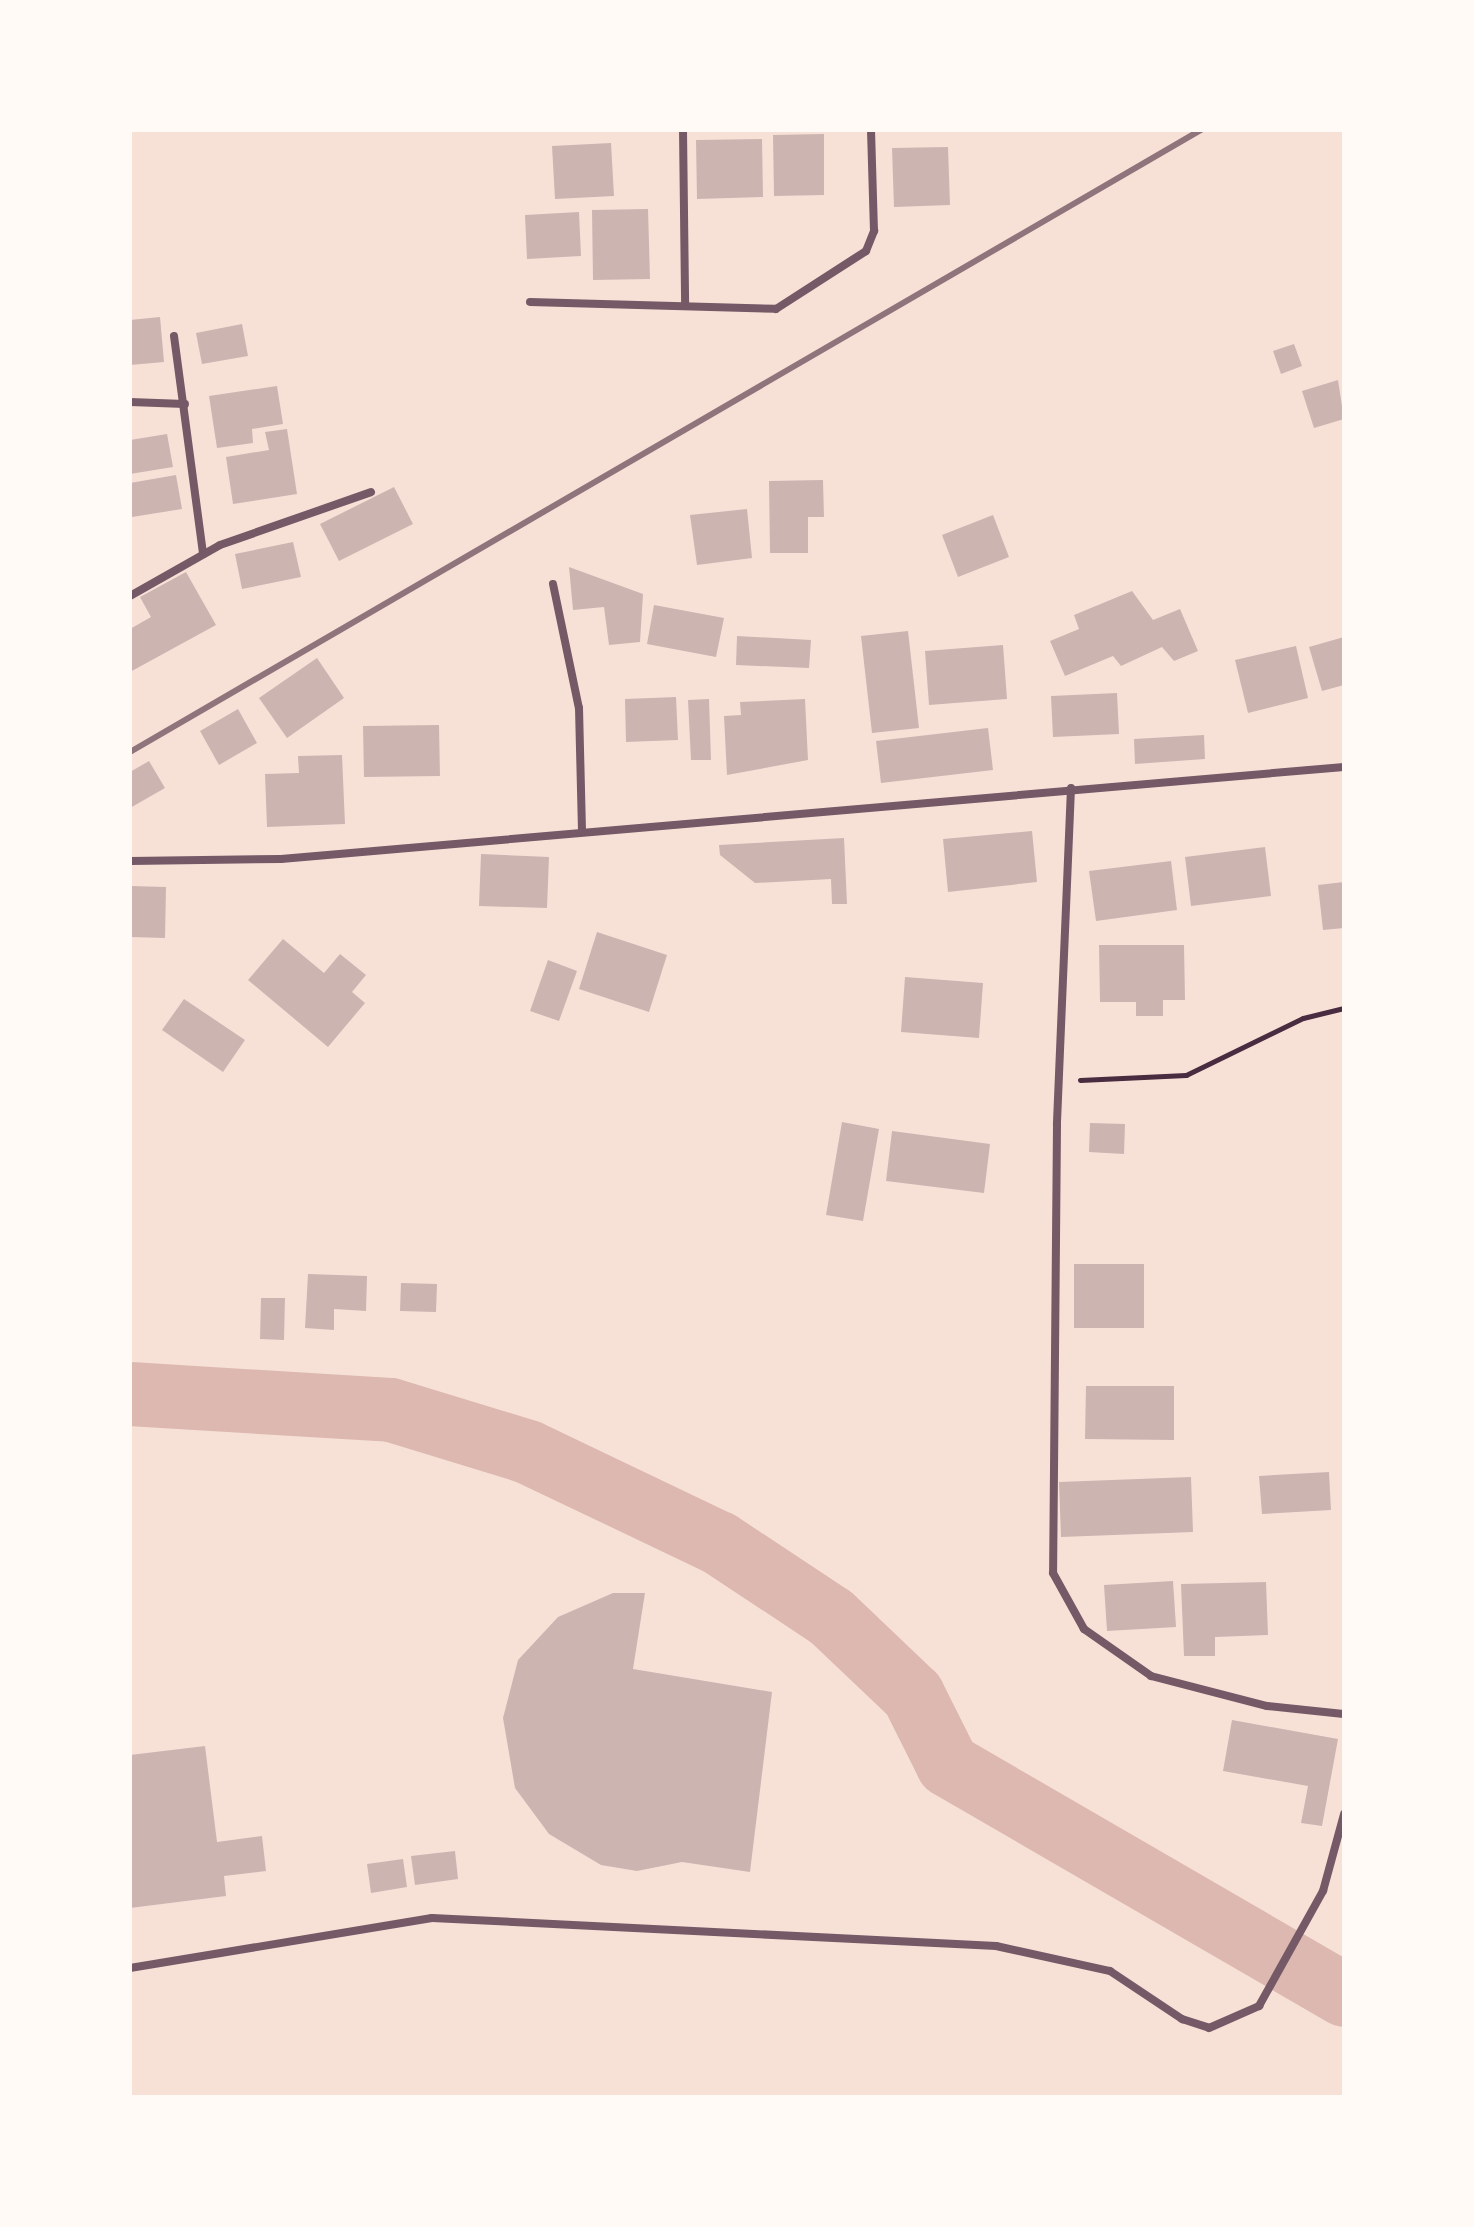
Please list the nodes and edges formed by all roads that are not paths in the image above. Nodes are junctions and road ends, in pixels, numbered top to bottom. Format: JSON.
{"nodes":[{"id":1,"x":683,"y":130,"type":"edge"},
{"id":2,"x":871,"y":130,"type":"edge"},
{"id":3,"x":530,"y":302,"type":"dead end"},
{"id":4,"x":685,"y":304,"type":"junction"},
{"id":5,"x":174,"y":336,"type":"dead end"},
{"id":6,"x":130,"y":402,"type":"edge"},
{"id":7,"x":185,"y":404,"type":"junction"},
{"id":8,"x":371,"y":492,"type":"dead end"},
{"id":9,"x":203,"y":554,"type":"junction"},
{"id":10,"x":553,"y":584,"type":"dead end"},
{"id":11,"x":130,"y":596,"type":"edge"},
{"id":12,"x":1344,"y":767,"type":"edge"},
{"id":13,"x":1071,"y":788,"type":"junction"},
{"id":14,"x":582,"y":832,"type":"junction"},
{"id":15,"x":130,"y":861,"type":"edge"},
{"id":16,"x":1344,"y":1714,"type":"edge"},
{"id":17,"x":1344,"y":1814,"type":"edge"},
{"id":18,"x":130,"y":1968,"type":"edge"}],
"edges":[{"from":1,"to":4,"type":"street"},
{"from":2,"to":4,"type":"street"},
{"from":3,"to":4,"type":"street"},
{"from":5,"to":7,"type":"street"},
{"from":6,"to":7,"type":"street"},
{"from":7,"to":9,"type":"street"},
{"from":8,"to":9,"type":"street"},
{"from":9,"to":11,"type":"street"},
{"from":10,"to":14,"type":"street"},
{"from":12,"to":13,"type":"street"},
{"from":13,"to":14,"type":"street"},
{"from":13,"to":16,"type":"street"},
{"from":14,"to":15,"type":"street"},
{"from":17,"to":18,"type":"street"}]}
